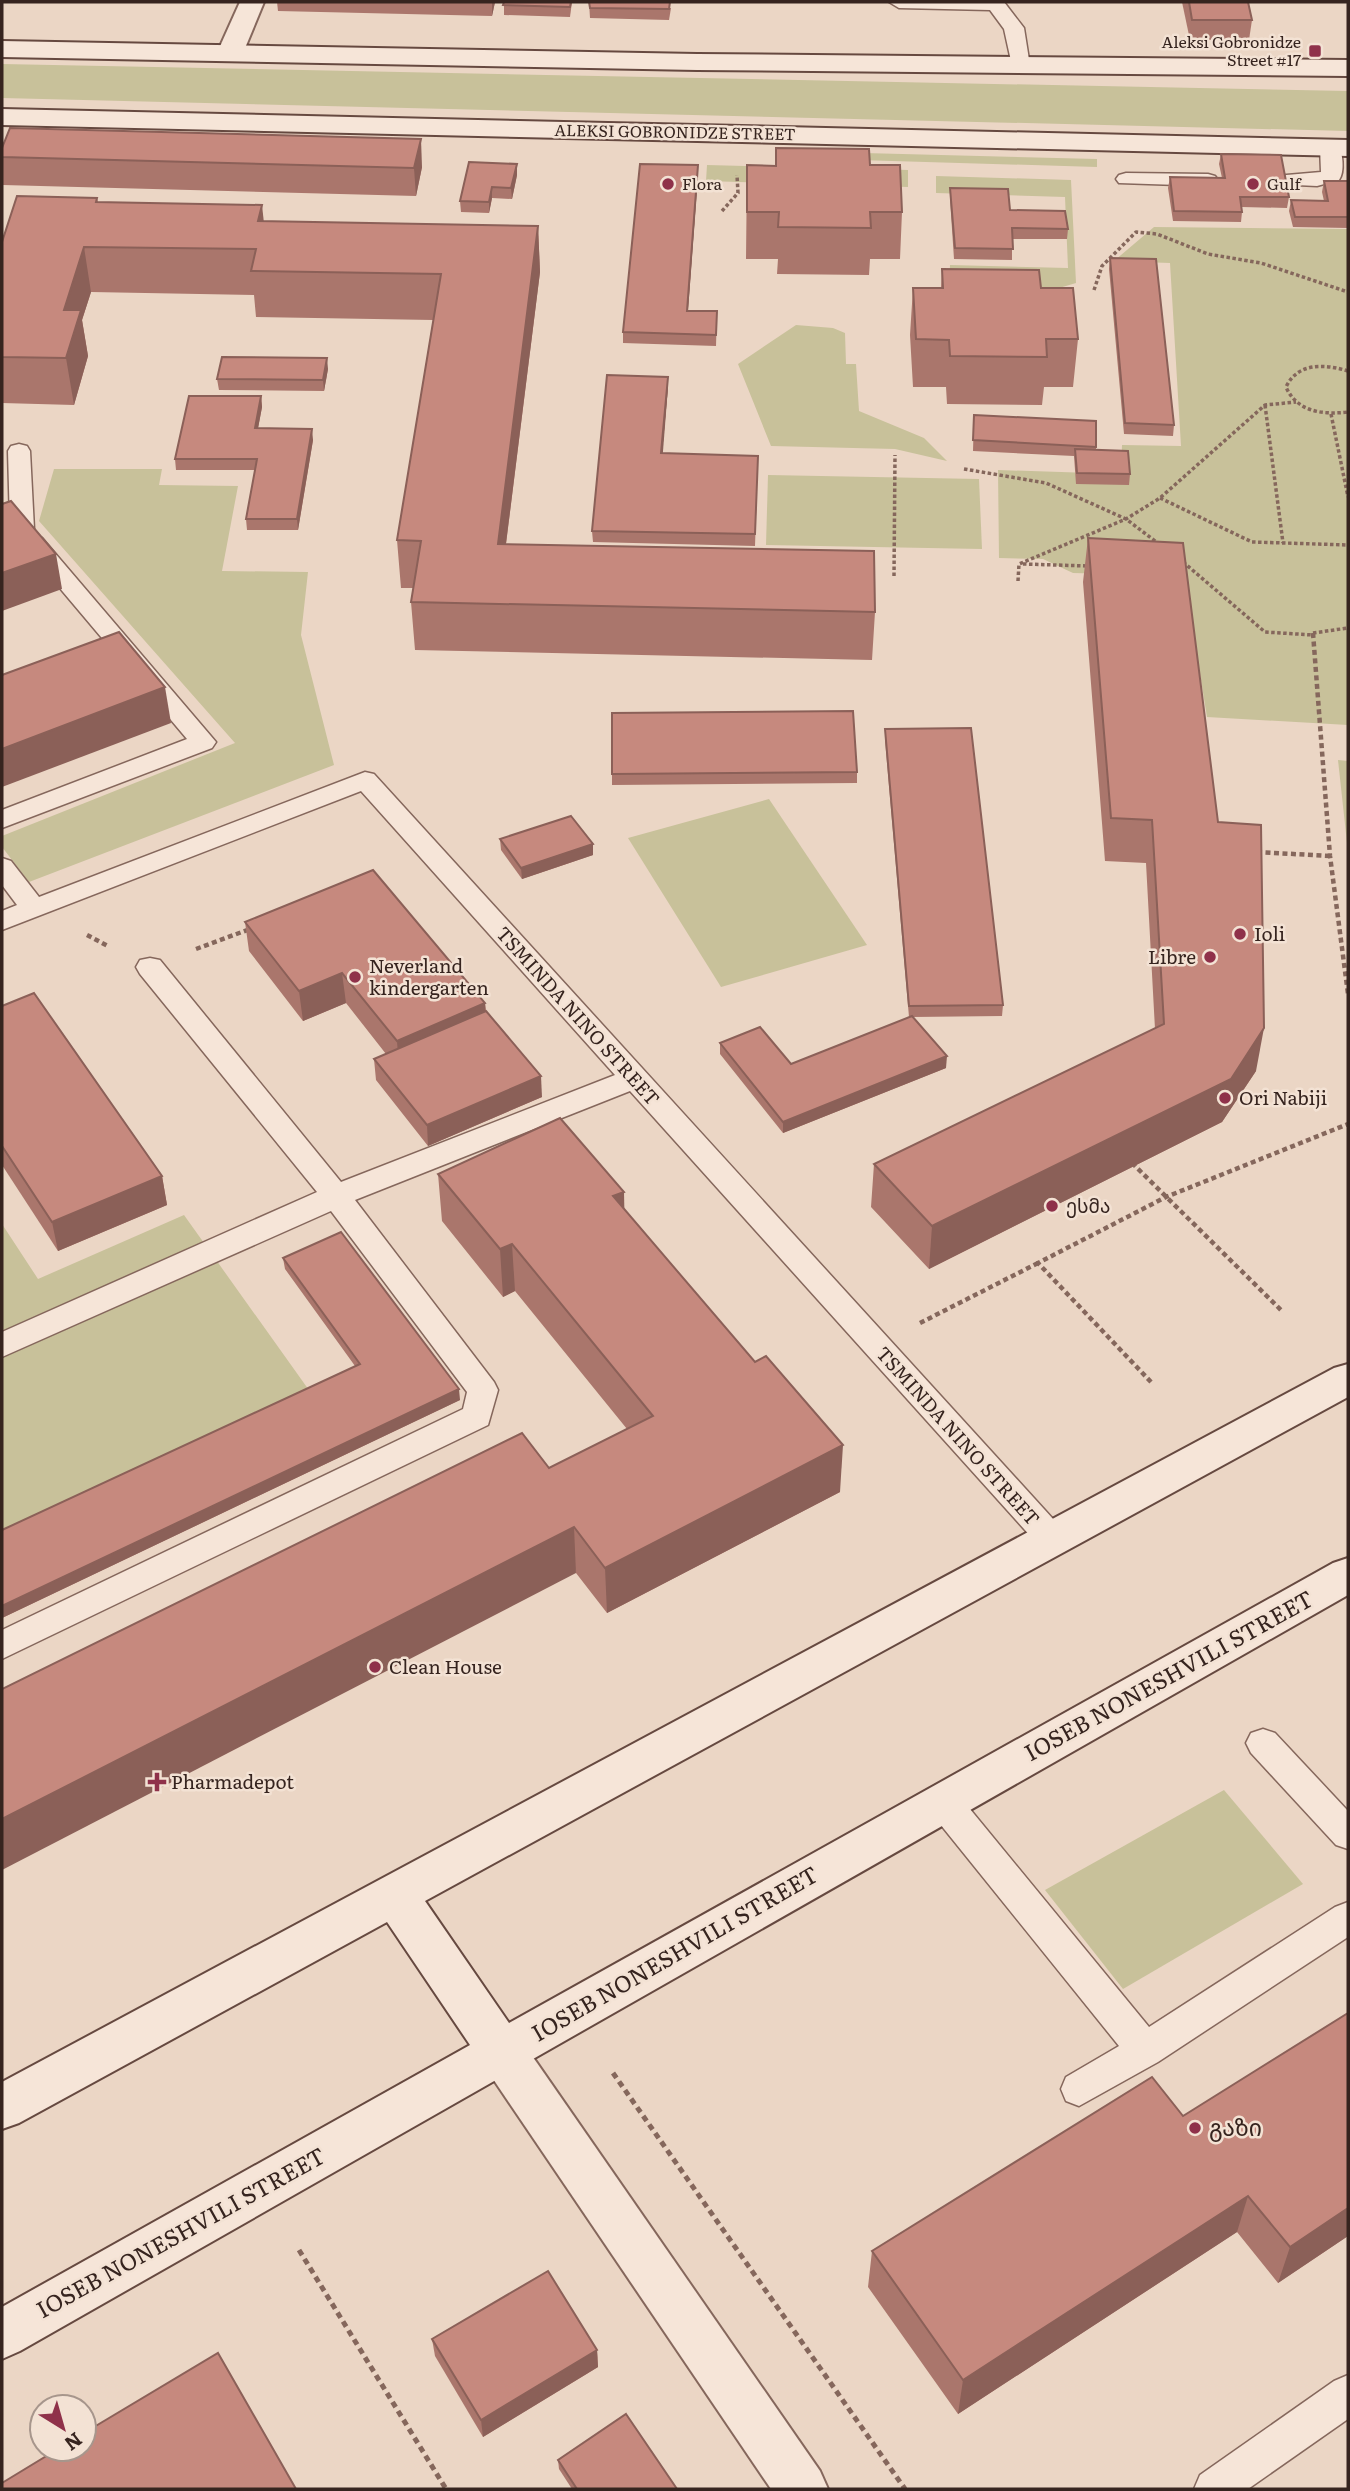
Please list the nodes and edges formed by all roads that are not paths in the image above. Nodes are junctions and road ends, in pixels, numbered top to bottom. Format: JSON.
{"nodes":[{"id":1,"x":252,"y":2,"type":"edge"},
{"id":2,"x":899,"y":2,"type":"edge"},
{"id":3,"x":994,"y":3,"type":"edge"},
{"id":4,"x":2,"y":49,"type":"edge"},
{"id":5,"x":230,"y":53,"type":"junction"},
{"id":6,"x":1020,"y":66,"type":"junction"},
{"id":7,"x":1348,"y":68,"type":"edge"},
{"id":8,"x":2,"y":117,"type":"edge"},
{"id":9,"x":1339,"y":148,"type":"edge"},
{"id":10,"x":1126,"y":179,"type":"dead end"},
{"id":11,"x":1222,"y":180,"type":"edge"},
{"id":12,"x":1282,"y":180,"type":"edge"},
{"id":13,"x":19,"y":451,"type":"dead end"},
{"id":14,"x":12,"y":533,"type":"edge"},
{"id":15,"x":2,"y":819,"type":"edge"},
{"id":16,"x":2,"y":867,"type":"edge"},
{"id":17,"x":33,"y":908,"type":"junction"},
{"id":18,"x":2,"y":920,"type":"edge"},
{"id":19,"x":150,"y":967,"type":"road end"},
{"id":20,"x":635,"y":1078,"type":"junction"},
{"id":21,"x":336,"y":1196,"type":"junction"},
{"id":22,"x":2,"y":1345,"type":"edge"},
{"id":23,"x":1342,"y":1386,"type":"edge"},
{"id":24,"x":1053,"y":1540,"type":"junction"},
{"id":25,"x":1348,"y":1575,"type":"edge"},
{"id":26,"x":2,"y":1645,"type":"edge"},
{"id":27,"x":1263,"y":1743,"type":"dead end"},
{"id":28,"x":944,"y":1803,"type":"junction"},
{"id":29,"x":1348,"y":1834,"type":"edge"},
{"id":30,"x":395,"y":1896,"type":"junction"},
{"id":31,"x":1348,"y":1918,"type":"edge"},
{"id":32,"x":1145,"y":2050,"type":"junction"},
{"id":33,"x":502,"y":2052,"type":"junction"},
{"id":34,"x":1079,"y":2089,"type":"dead end"},
{"id":35,"x":2,"y":2108,"type":"edge"},
{"id":36,"x":2,"y":2334,"type":"edge"},
{"id":37,"x":1348,"y":2395,"type":"edge"},
{"id":38,"x":802,"y":2489,"type":"edge"},
{"id":39,"x":1214,"y":2489,"type":"edge"}],
"edges":[{"from":1,"to":5,"type":"main road"},
{"from":2,"to":3,"type":"lane"},
{"from":3,"to":6,"type":"lane"},
{"from":4,"to":5,"type":"main road"},
{"from":5,"to":6,"type":"main road"},
{"from":6,"to":7,"type":"main road"},
{"from":8,"to":9,"type":"main road","name":"ALEKSI GOBRONIDZE STREET"},
{"from":9,"to":12,"type":"lane"},
{"from":10,"to":11,"type":"lane"},
{"from":13,"to":14,"type":"lane"},
{"from":14,"to":15,"type":"lane"},
{"from":16,"to":17,"type":"lane"},
{"from":17,"to":18,"type":"lane","name":"TSMINDA NINO STREET"},
{"from":17,"to":20,"type":"lane","name":"TSMINDA NINO STREET"},
{"from":19,"to":21,"type":"lane"},
{"from":20,"to":21,"type":"lane"},
{"from":20,"to":24,"type":"lane","name":"TSMINDA NINO STREET"},
{"from":21,"to":22,"type":"lane"},
{"from":21,"to":26,"type":"lane"},
{"from":23,"to":24,"type":"main road"},
{"from":24,"to":30,"type":"main road"},
{"from":25,"to":28,"type":"main road","name":"IOSEB NONESHVILI STREET"},
{"from":27,"to":29,"type":"lane"},
{"from":28,"to":32,"type":"lane"},
{"from":28,"to":33,"type":"main road","name":"IOSEB NONESHVILI STREET"},
{"from":30,"to":33,"type":"main road"},
{"from":30,"to":35,"type":"main road"},
{"from":31,"to":32,"type":"lane"},
{"from":32,"to":34,"type":"lane"},
{"from":33,"to":36,"type":"main road","name":"IOSEB NONESHVILI STREET"},
{"from":33,"to":38,"type":"main road"},
{"from":37,"to":39,"type":"lane"}]}
